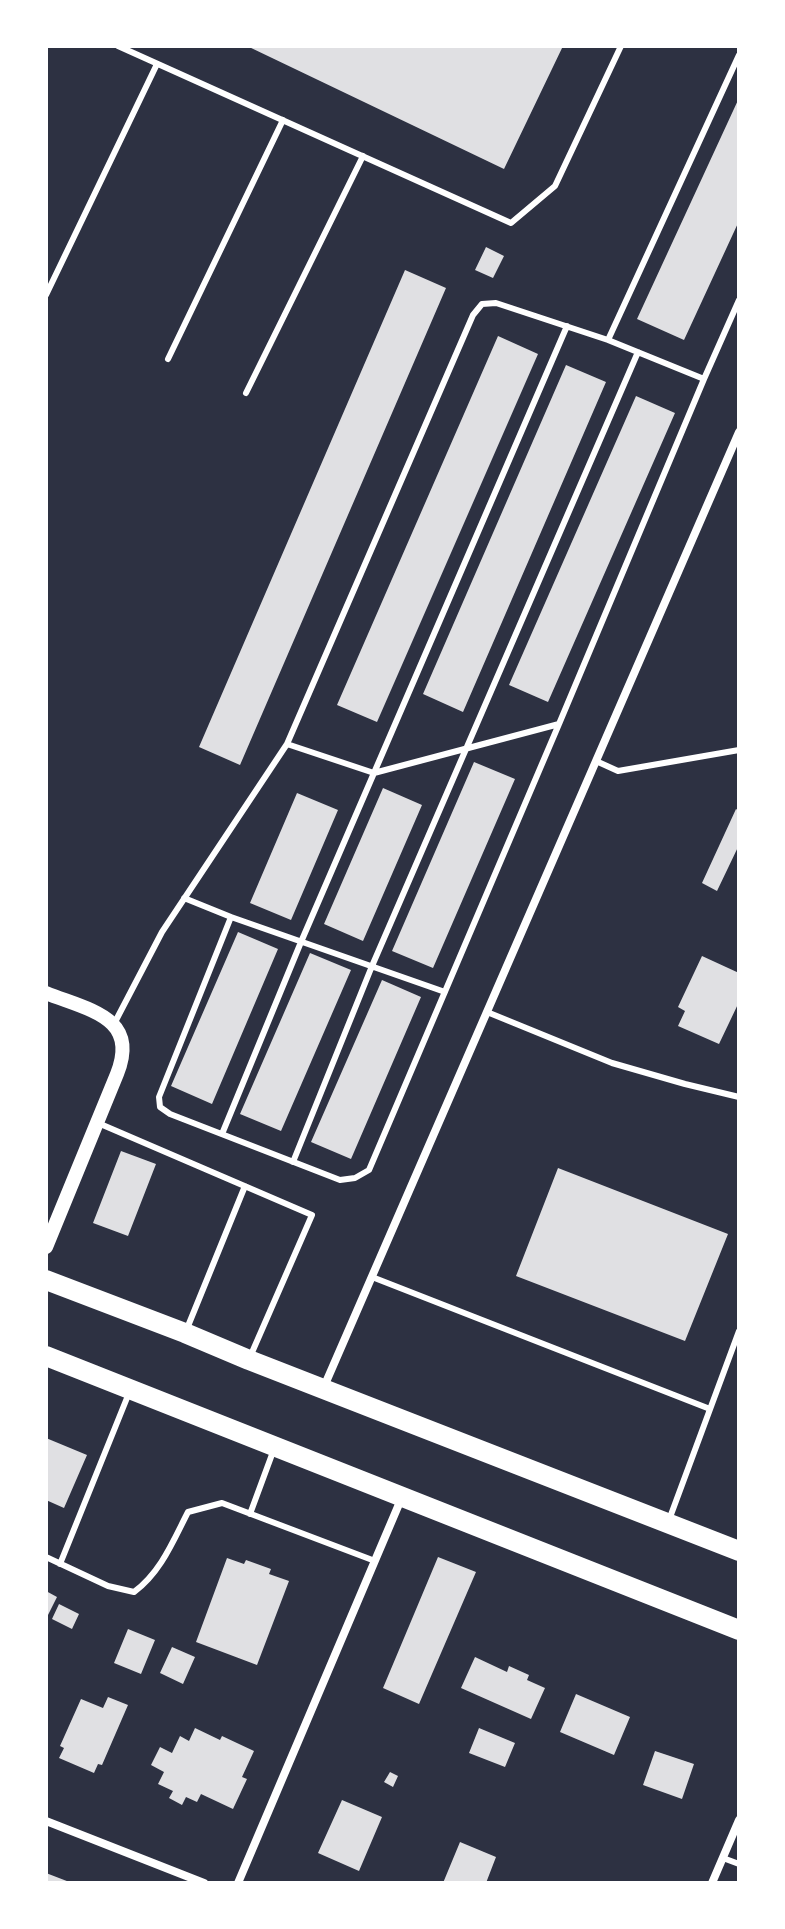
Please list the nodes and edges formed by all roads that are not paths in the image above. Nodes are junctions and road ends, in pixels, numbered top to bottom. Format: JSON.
{"nodes":[{"id":1,"x":118,"y":46,"type":"edge"},
{"id":2,"x":621,"y":46,"type":"edge"},
{"id":3,"x":739,"y":55,"type":"edge"},
{"id":4,"x":157,"y":64,"type":"junction"},
{"id":5,"x":283,"y":120,"type":"junction"},
{"id":6,"x":363,"y":156,"type":"junction"},
{"id":7,"x":46,"y":295,"type":"edge"},
{"id":8,"x":739,"y":300,"type":"edge"},
{"id":9,"x":567,"y":326,"type":"junction"},
{"id":10,"x":608,"y":340,"type":"junction"},
{"id":11,"x":638,"y":352,"type":"junction"},
{"id":12,"x":168,"y":359,"type":"dead end"},
{"id":13,"x":704,"y":379,"type":"junction"},
{"id":14,"x":246,"y":393,"type":"dead end"},
{"id":15,"x":739,"y":432,"type":"edge"},
{"id":16,"x":559,"y":724,"type":"junction"},
{"id":17,"x":287,"y":744,"type":"junction"},
{"id":18,"x":466,"y":749,"type":"junction"},
{"id":19,"x":739,"y":750,"type":"edge"},
{"id":20,"x":596,"y":761,"type":"junction"},
{"id":21,"x":374,"y":773,"type":"junction"},
{"id":22,"x":184,"y":898,"type":"junction"},
{"id":23,"x":231,"y":917,"type":"junction"},
{"id":24,"x":301,"y":942,"type":"junction"},
{"id":25,"x":372,"y":966,"type":"junction"},
{"id":26,"x":445,"y":992,"type":"junction"},
{"id":27,"x":46,"y":993,"type":"edge"},
{"id":28,"x":487,"y":1012,"type":"junction"},
{"id":29,"x":114,"y":1024,"type":"junction"},
{"id":30,"x":739,"y":1097,"type":"edge"},
{"id":31,"x":97,"y":1123,"type":"junction"},
{"id":32,"x":222,"y":1134,"type":"junction"},
{"id":33,"x":293,"y":1162,"type":"junction"},
{"id":34,"x":245,"y":1186,"type":"junction"},
{"id":35,"x":46,"y":1247,"type":"edge"},
{"id":36,"x":372,"y":1277,"type":"junction"},
{"id":37,"x":46,"y":1280,"type":"edge"},
{"id":38,"x":739,"y":1331,"type":"edge"},
{"id":39,"x":185,"y":1333,"type":"junction"},
{"id":40,"x":46,"y":1356,"type":"edge"},
{"id":41,"x":249,"y":1360,"type":"junction"},
{"id":42,"x":130,"y":1389,"type":"junction"},
{"id":43,"x":323,"y":1389,"type":"junction"},
{"id":44,"x":710,"y":1409,"type":"junction"},
{"id":45,"x":275,"y":1446,"type":"junction"},
{"id":46,"x":402,"y":1497,"type":"junction"},
{"id":47,"x":250,"y":1514,"type":"junction"},
{"id":48,"x":668,"y":1524,"type":"junction"},
{"id":49,"x":739,"y":1551,"type":"edge"},
{"id":50,"x":46,"y":1557,"type":"edge"},
{"id":51,"x":375,"y":1561,"type":"junction"},
{"id":52,"x":60,"y":1564,"type":"junction"},
{"id":53,"x":739,"y":1630,"type":"edge"},
{"id":54,"x":739,"y":1820,"type":"edge"},
{"id":55,"x":46,"y":1821,"type":"edge"},
{"id":56,"x":723,"y":1858,"type":"junction"},
{"id":57,"x":739,"y":1864,"type":"edge"},
{"id":58,"x":204,"y":1883,"type":"edge"},
{"id":59,"x":238,"y":1883,"type":"edge"},
{"id":60,"x":712,"y":1883,"type":"edge"}],
"edges":[{"from":1,"to":4,"type":"lane"},
{"from":2,"to":6,"type":"lane"},
{"from":3,"to":10,"type":"lane"},
{"from":4,"to":5,"type":"lane"},
{"from":4,"to":7,"type":"lane"},
{"from":5,"to":6,"type":"lane"},
{"from":5,"to":12,"type":"lane"},
{"from":6,"to":14,"type":"lane"},
{"from":8,"to":13,"type":"lane"},
{"from":9,"to":10,"type":"lane"},
{"from":9,"to":17,"type":"lane"},
{"from":9,"to":21,"type":"lane"},
{"from":10,"to":11,"type":"lane"},
{"from":11,"to":13,"type":"lane"},
{"from":11,"to":18,"type":"lane"},
{"from":13,"to":16,"type":"lane"},
{"from":15,"to":20,"type":"street"},
{"from":16,"to":18,"type":"lane"},
{"from":16,"to":26,"type":"lane"},
{"from":17,"to":21,"type":"lane"},
{"from":17,"to":22,"type":"lane"},
{"from":18,"to":21,"type":"lane"},
{"from":18,"to":25,"type":"lane"},
{"from":19,"to":20,"type":"lane"},
{"from":20,"to":28,"type":"street"},
{"from":21,"to":24,"type":"lane"},
{"from":22,"to":23,"type":"lane"},
{"from":22,"to":29,"type":"lane"},
{"from":23,"to":24,"type":"lane"},
{"from":23,"to":32,"type":"lane"},
{"from":24,"to":25,"type":"lane"},
{"from":24,"to":32,"type":"lane"},
{"from":25,"to":26,"type":"lane"},
{"from":25,"to":33,"type":"lane"},
{"from":26,"to":33,"type":"lane"},
{"from":27,"to":29,"type":"street"},
{"from":28,"to":30,"type":"lane"},
{"from":28,"to":36,"type":"street"},
{"from":29,"to":31,"type":"street"},
{"from":31,"to":34,"type":"lane"},
{"from":31,"to":35,"type":"street"},
{"from":32,"to":33,"type":"lane"},
{"from":34,"to":39,"type":"lane"},
{"from":34,"to":41,"type":"lane"},
{"from":36,"to":43,"type":"street"},
{"from":36,"to":44,"type":"lane"},
{"from":37,"to":39,"type":"main road"},
{"from":38,"to":44,"type":"lane"},
{"from":39,"to":41,"type":"main road"},
{"from":40,"to":42,"type":"main road"},
{"from":41,"to":43,"type":"main road"},
{"from":42,"to":45,"type":"main road"},
{"from":42,"to":52,"type":"lane"},
{"from":43,"to":48,"type":"main road"},
{"from":44,"to":48,"type":"lane"},
{"from":45,"to":46,"type":"main road"},
{"from":45,"to":47,"type":"lane"},
{"from":46,"to":51,"type":"street"},
{"from":46,"to":53,"type":"main road"},
{"from":47,"to":51,"type":"lane"},
{"from":47,"to":52,"type":"lane"},
{"from":48,"to":49,"type":"main road"},
{"from":50,"to":52,"type":"lane"},
{"from":51,"to":59,"type":"street"},
{"from":54,"to":56,"type":"street"},
{"from":55,"to":58,"type":"street"},
{"from":56,"to":57,"type":"lane"},
{"from":56,"to":60,"type":"street"}]}
